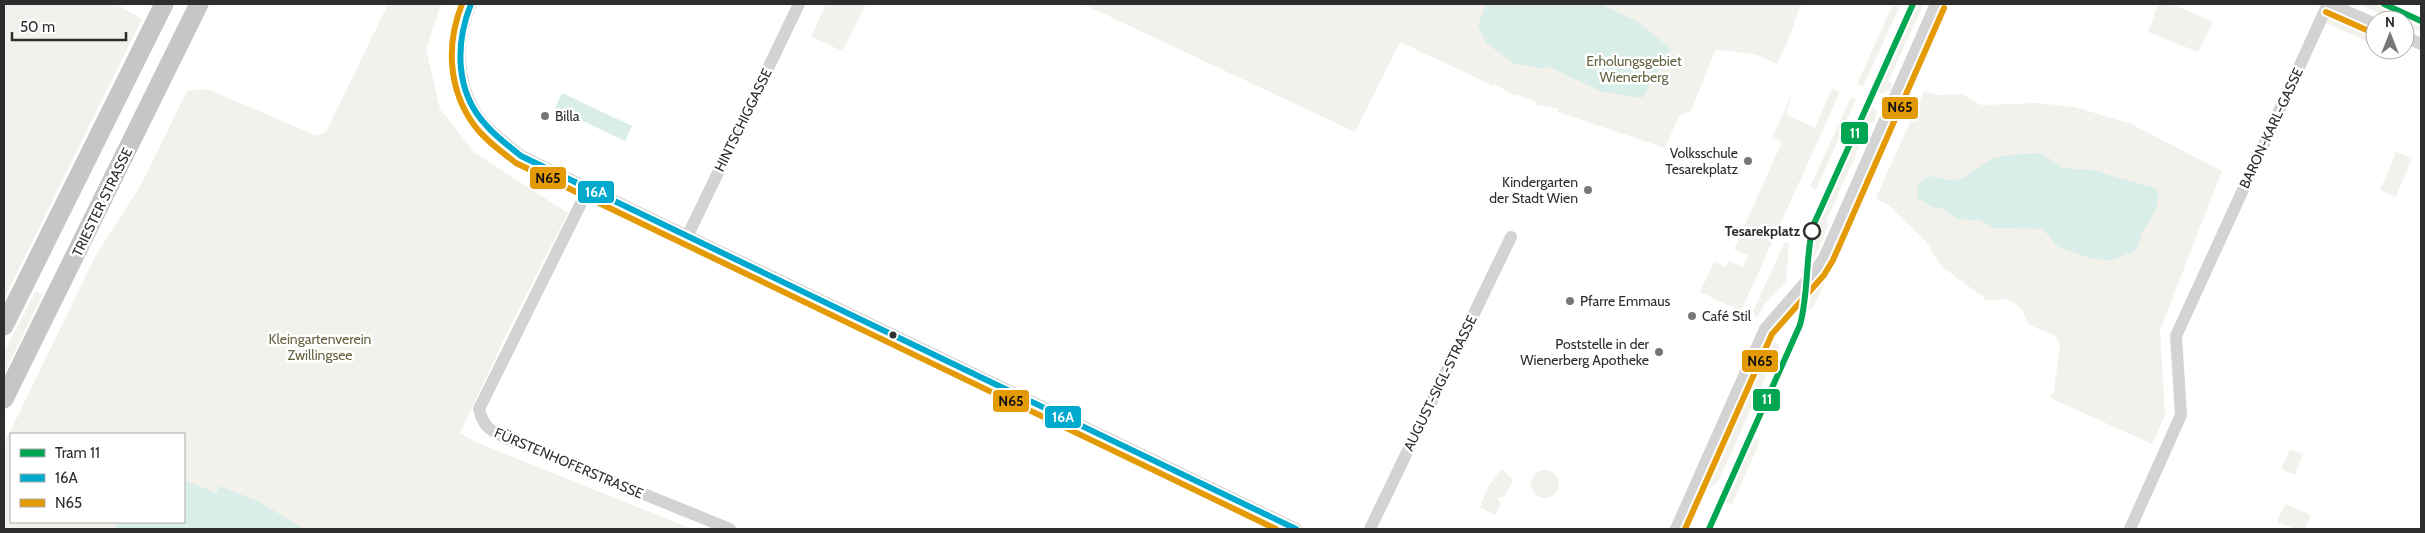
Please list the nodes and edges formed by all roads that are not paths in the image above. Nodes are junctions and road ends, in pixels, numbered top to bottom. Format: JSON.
{"nodes":[{"id":1,"x":164,"y":4,"type":"edge"},
{"id":2,"x":199,"y":4,"type":"edge"},
{"id":3,"x":471,"y":4,"type":"edge"},
{"id":4,"x":800,"y":4,"type":"edge"},
{"id":5,"x":1936,"y":4,"type":"edge"},
{"id":6,"x":2329,"y":4,"type":"edge"},
{"id":7,"x":2365,"y":20,"type":"edge"},
{"id":8,"x":588,"y":189,"type":"junction"},
{"id":9,"x":687,"y":237,"type":"junction"},
{"id":10,"x":1511,"y":237,"type":"dead end"},
{"id":11,"x":4,"y":326,"type":"edge"},
{"id":12,"x":4,"y":400,"type":"edge"},
{"id":13,"x":730,"y":529,"type":"edge"},
{"id":14,"x":1296,"y":529,"type":"edge"},
{"id":15,"x":1370,"y":529,"type":"edge"},
{"id":16,"x":1676,"y":529,"type":"edge"},
{"id":17,"x":2130,"y":529,"type":"edge"}],
"edges":[{"from":1,"to":11,"type":"main road"},
{"from":2,"to":12,"type":"main road","name":"TRIESTER STRASSE"},
{"from":3,"to":8,"type":"street"},
{"from":4,"to":9,"type":"street","name":"HINTSCHIGGASSE"},
{"from":5,"to":16,"type":"street"},
{"from":6,"to":7,"type":"street"},
{"from":6,"to":17,"type":"street","name":"BARON-KARL-GASSE"},
{"from":8,"to":9,"type":"street"},
{"from":8,"to":13,"type":"street","name":"FÜRSTENHOFERSTRASSE"},
{"from":9,"to":14,"type":"street"},
{"from":10,"to":15,"type":"street","name":"AUGUST-SIGL-STRASSE"}]}
